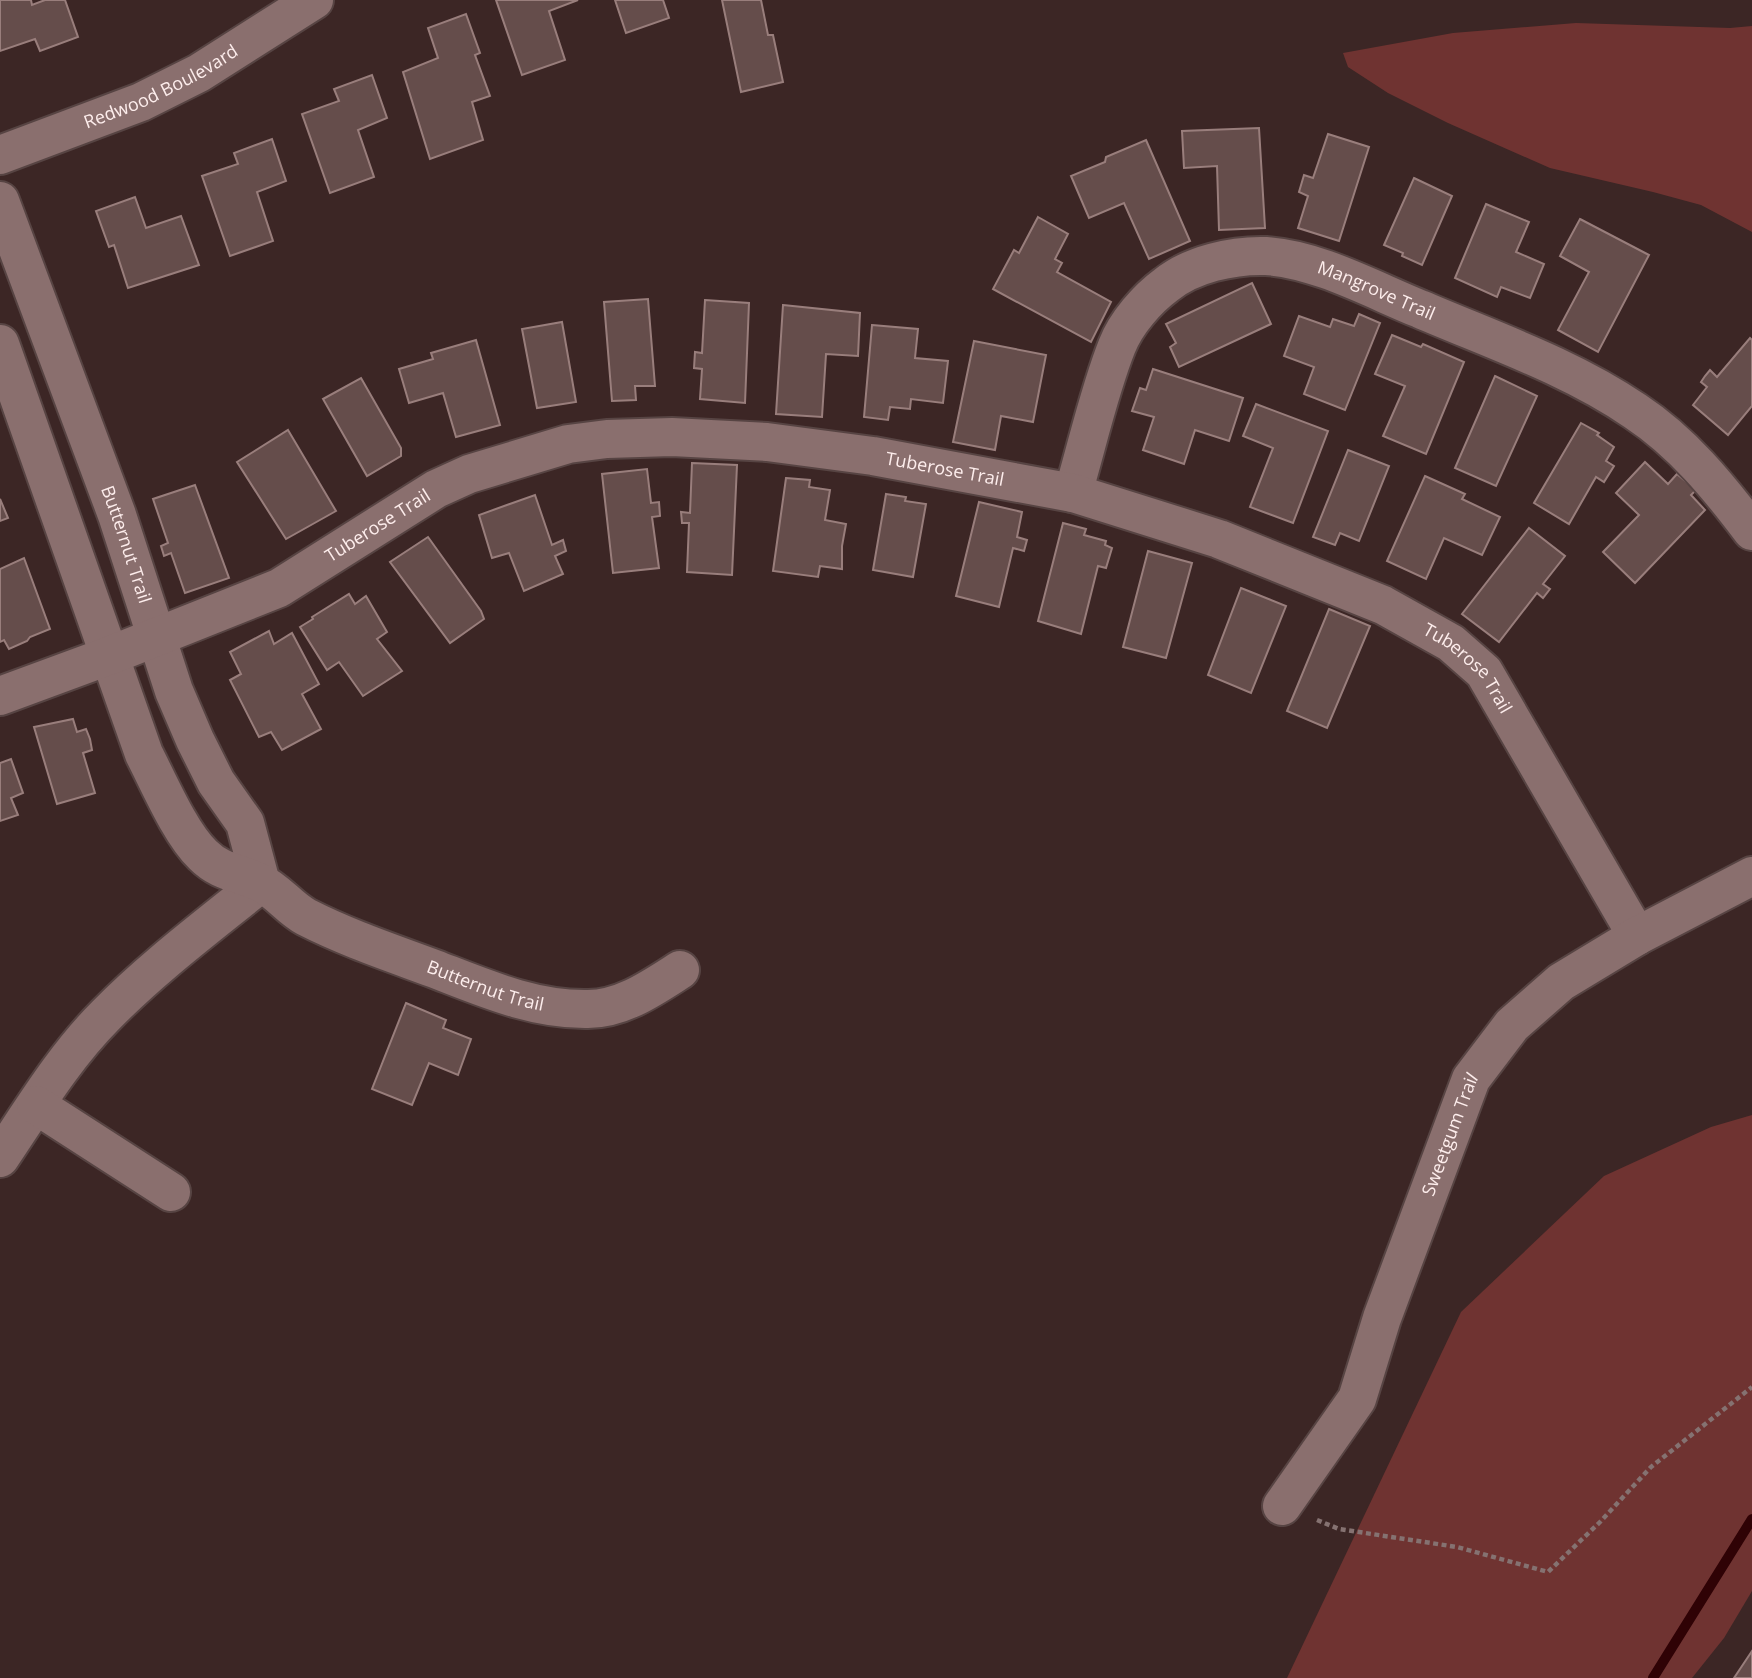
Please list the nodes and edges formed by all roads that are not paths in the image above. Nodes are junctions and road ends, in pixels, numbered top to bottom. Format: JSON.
{"nodes":[{"id":1,"x":314,"y":0,"type":"edge"},
{"id":2,"x":0,"y":155,"type":"edge"},
{"id":3,"x":0,"y":201,"type":"edge"},
{"id":4,"x":0,"y":344,"type":"edge"},
{"id":5,"x":62,"y":367,"type":"junction"},
{"id":6,"x":7,"y":385,"type":"edge"},
{"id":7,"x":1073,"y":493,"type":"junction"},
{"id":8,"x":1752,"y":531,"type":"edge"},
{"id":9,"x":158,"y":637,"type":"junction"},
{"id":10,"x":111,"y":655,"type":"junction"},
{"id":11,"x":0,"y":696,"type":"edge"},
{"id":12,"x":1752,"y":876,"type":"edge"},
{"id":13,"x":261,"y":883,"type":"junction"},
{"id":14,"x":1637,"y":936,"type":"junction"},
{"id":15,"x":680,"y":970,"type":"dead end"},
{"id":16,"x":36,"y":1104,"type":"junction"},
{"id":17,"x":0,"y":1158,"type":"edge"},
{"id":18,"x":171,"y":1192,"type":"dead end"},
{"id":19,"x":1282,"y":1506,"type":"road end"}],
"edges":[{"from":1,"to":2,"type":"street","name":"Redwood Boulevard"},
{"from":3,"to":5,"type":"street","name":"Butternut Trail"},
{"from":4,"to":6,"type":"street","name":"Butternut Trail"},
{"from":5,"to":6,"type":"street"},
{"from":5,"to":9,"type":"street","name":"Butternut Trail"},
{"from":6,"to":10,"type":"street","name":"Butternut Trail"},
{"from":7,"to":8,"type":"street","name":"Mangrove Trail"},
{"from":7,"to":9,"type":"street","name":"Tuberose Trail"},
{"from":7,"to":14,"type":"street","name":"Tuberose Trail"},
{"from":9,"to":10,"type":"street","name":"Tuberose Trail"},
{"from":9,"to":13,"type":"street","name":"Butternut Trail"},
{"from":10,"to":11,"type":"street","name":"Tuberose Trail"},
{"from":10,"to":13,"type":"street","name":"Butternut Trail"},
{"from":12,"to":14,"type":"street","name":"Sweetgum Trail"},
{"from":13,"to":15,"type":"street","name":"Butternut Trail"},
{"from":13,"to":16,"type":"street"},
{"from":14,"to":19,"type":"street","name":"Sweetgum Trail"},
{"from":16,"to":17,"type":"street"},
{"from":16,"to":18,"type":"street"}]}
